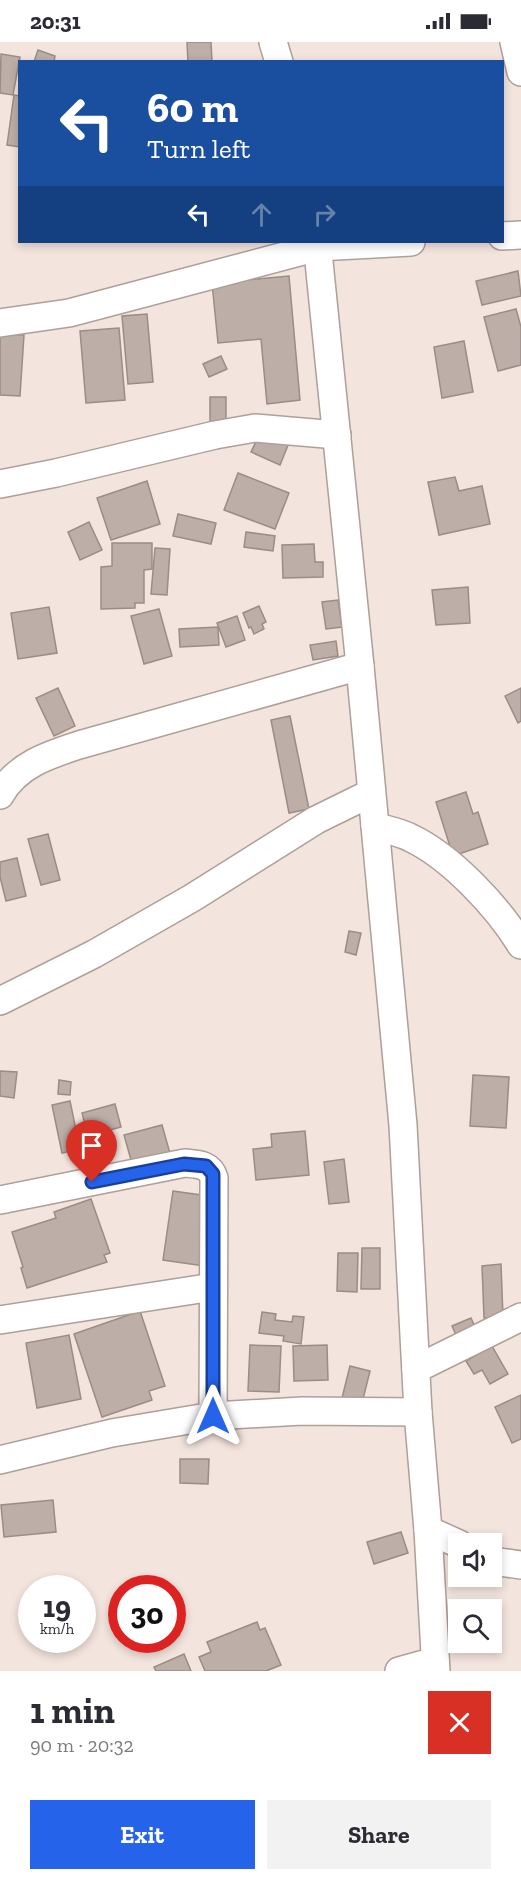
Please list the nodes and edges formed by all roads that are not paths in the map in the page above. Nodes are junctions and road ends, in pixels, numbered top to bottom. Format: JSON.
{"nodes":[{"id":1,"x":273,"y":42,"type":"edge"},
{"id":2,"x":514,"y":42,"type":"edge"},
{"id":3,"x":278,"y":60,"type":"edge"},
{"id":4,"x":521,"y":72,"type":"edge"},
{"id":5,"x":521,"y":235,"type":"edge"},
{"id":6,"x":504,"y":236,"type":"edge"},
{"id":7,"x":364,"y":243,"type":"edge"},
{"id":8,"x":318,"y":244,"type":"edge"},
{"id":9,"x":0,"y":323,"type":"edge"},
{"id":10,"x":337,"y":435,"type":"junction"},
{"id":11,"x":0,"y":484,"type":"edge"},
{"id":12,"x":360,"y":666,"type":"junction"},
{"id":13,"x":1,"y":790,"type":"edge"},
{"id":14,"x":371,"y":793,"type":"junction"},
{"id":15,"x":375,"y":826,"type":"junction"},
{"id":16,"x":521,"y":945,"type":"edge"},
{"id":17,"x":0,"y":1000,"type":"edge"},
{"id":18,"x":0,"y":1200,"type":"edge"},
{"id":19,"x":213,"y":1287,"type":"junction"},
{"id":20,"x":521,"y":1317,"type":"edge"},
{"id":21,"x":0,"y":1320,"type":"edge"},
{"id":22,"x":416,"y":1369,"type":"junction"},
{"id":23,"x":418,"y":1412,"type":"junction"},
{"id":24,"x":213,"y":1416,"type":"junction"},
{"id":25,"x":0,"y":1460,"type":"edge"},
{"id":26,"x":428,"y":1530,"type":"junction"},
{"id":27,"x":448,"y":1539,"type":"edge"},
{"id":28,"x":502,"y":1562,"type":"edge"},
{"id":29,"x":521,"y":1565,"type":"edge"},
{"id":30,"x":436,"y":1666,"type":"edge"},
{"id":31,"x":399,"y":1671,"type":"edge"}],
"edges":[{"from":1,"to":3,"type":"street"},
{"from":2,"to":4,"type":"street"},
{"from":5,"to":6,"type":"street"},
{"from":7,"to":8,"type":"street"},
{"from":8,"to":9,"type":"street"},
{"from":8,"to":10,"type":"street"},
{"from":10,"to":11,"type":"street"},
{"from":10,"to":12,"type":"street"},
{"from":12,"to":13,"type":"street"},
{"from":12,"to":14,"type":"street"},
{"from":14,"to":15,"type":"street"},
{"from":14,"to":17,"type":"street"},
{"from":15,"to":16,"type":"street"},
{"from":15,"to":22,"type":"street"},
{"from":18,"to":19,"type":"street"},
{"from":19,"to":21,"type":"street"},
{"from":19,"to":24,"type":"street"},
{"from":20,"to":22,"type":"street"},
{"from":22,"to":23,"type":"street"},
{"from":23,"to":24,"type":"street"},
{"from":23,"to":26,"type":"street"},
{"from":24,"to":25,"type":"street"},
{"from":26,"to":27,"type":"street"},
{"from":26,"to":30,"type":"street"},
{"from":28,"to":29,"type":"street"},
{"from":30,"to":31,"type":"street"}]}
